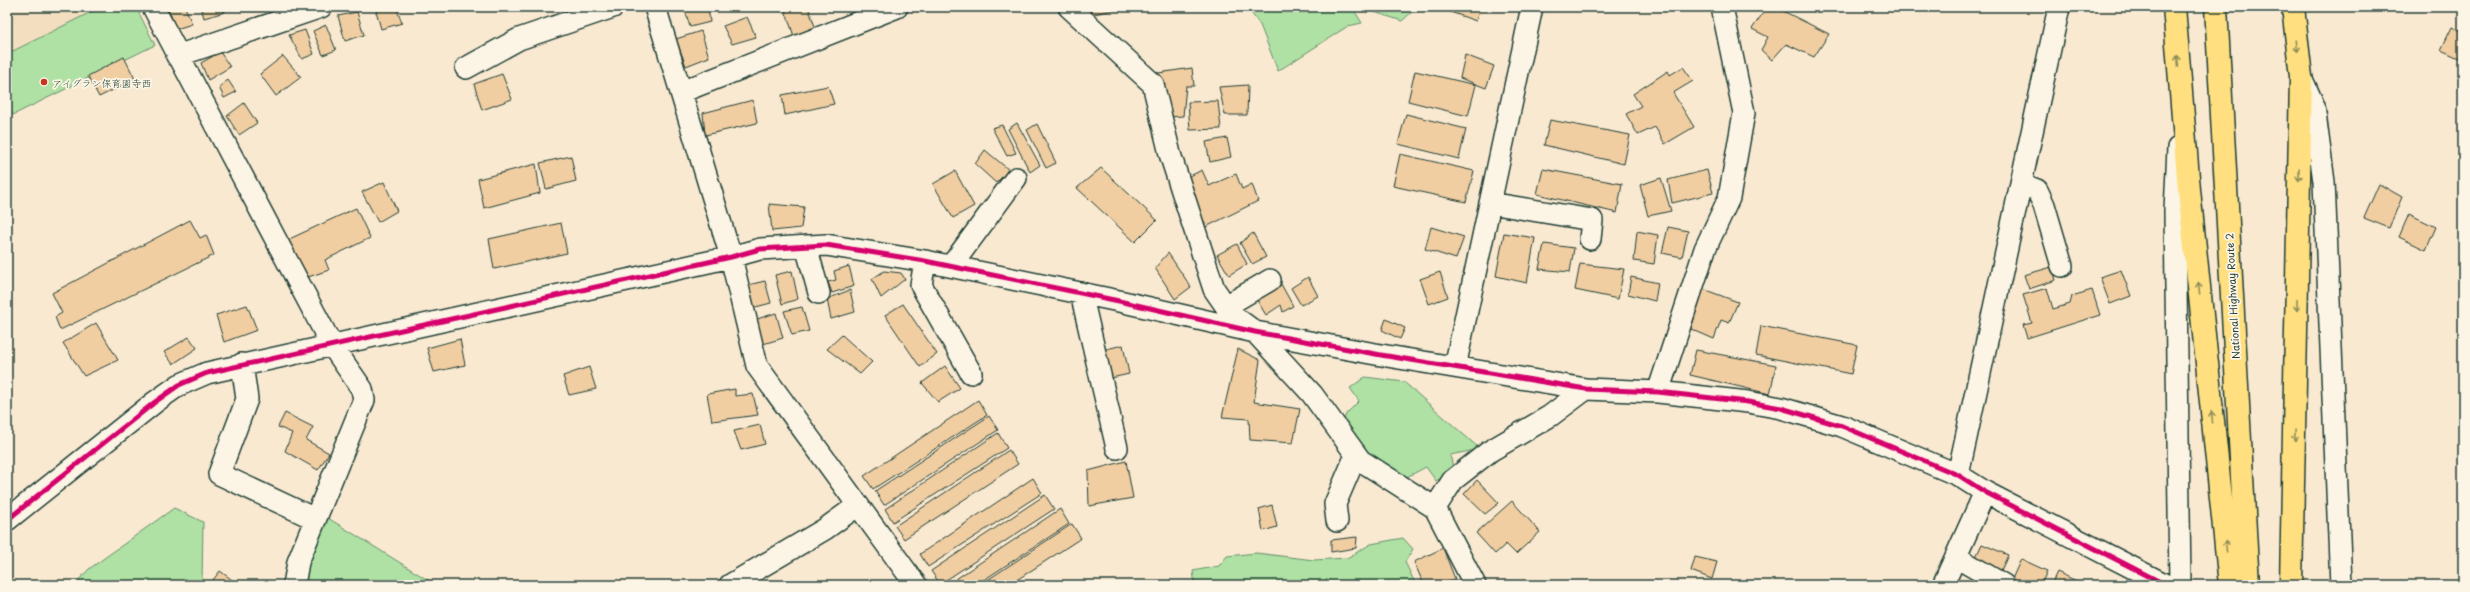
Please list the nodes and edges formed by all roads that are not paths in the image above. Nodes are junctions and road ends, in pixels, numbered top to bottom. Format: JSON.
{"nodes":[{"id":1,"x":153,"y":7,"type":"edge"},
{"id":2,"x":321,"y":7,"type":"edge"},
{"id":3,"x":613,"y":7,"type":"edge"},
{"id":4,"x":655,"y":7,"type":"edge"},
{"id":5,"x":897,"y":7,"type":"edge"},
{"id":6,"x":1069,"y":7,"type":"edge"},
{"id":7,"x":1532,"y":7,"type":"edge"},
{"id":8,"x":1722,"y":7,"type":"edge"},
{"id":9,"x":2059,"y":7,"type":"edge"},
{"id":10,"x":2174,"y":7,"type":"edge"},
{"id":11,"x":2216,"y":7,"type":"edge"},
{"id":12,"x":2293,"y":7,"type":"edge"},
{"id":13,"x":177,"y":56,"type":"junction"},
{"id":14,"x":466,"y":68,"type":"dead end"},
{"id":15,"x":2301,"y":77,"type":"junction"},
{"id":16,"x":681,"y":92,"type":"junction"},
{"id":17,"x":2181,"y":92,"type":"junction"},
{"id":18,"x":1016,"y":178,"type":"dead end"},
{"id":19,"x":2021,"y":184,"type":"junction"},
{"id":20,"x":1490,"y":203,"type":"junction"},
{"id":21,"x":1590,"y":239,"type":"dead end"},
{"id":22,"x":806,"y":246,"type":"junction"},
{"id":23,"x":731,"y":257,"type":"junction"},
{"id":24,"x":925,"y":261,"type":"junction"},
{"id":25,"x":951,"y":266,"type":"junction"},
{"id":26,"x":2062,"y":266,"type":"dead end"},
{"id":27,"x":1270,"y":280,"type":"dead end"},
{"id":28,"x":819,"y":293,"type":"dead end"},
{"id":29,"x":1082,"y":293,"type":"junction"},
{"id":30,"x":1226,"y":306,"type":"junction"},
{"id":31,"x":1255,"y":332,"type":"junction"},
{"id":32,"x":331,"y":344,"type":"junction"},
{"id":33,"x":242,"y":364,"type":"junction"},
{"id":34,"x":1455,"y":367,"type":"junction"},
{"id":35,"x":971,"y":373,"type":"dead end"},
{"id":36,"x":1586,"y":389,"type":"junction"},
{"id":37,"x":1658,"y":392,"type":"junction"},
{"id":38,"x":1117,"y":448,"type":"dead end"},
{"id":39,"x":1356,"y":455,"type":"junction"},
{"id":40,"x":1958,"y":475,"type":"junction"},
{"id":41,"x":1985,"y":492,"type":"junction"},
{"id":42,"x":857,"y":506,"type":"junction"},
{"id":43,"x":1435,"y":508,"type":"junction"},
{"id":44,"x":315,"y":519,"type":"junction"},
{"id":45,"x":7,"y":520,"type":"edge"},
{"id":46,"x":1336,"y":521,"type":"dead end"},
{"id":47,"x":1956,"y":558,"type":"junction"},
{"id":48,"x":294,"y":585,"type":"edge"},
{"id":49,"x":730,"y":585,"type":"edge"},
{"id":50,"x":916,"y":585,"type":"edge"},
{"id":51,"x":1475,"y":585,"type":"edge"},
{"id":52,"x":1943,"y":585,"type":"edge"},
{"id":53,"x":2004,"y":585,"type":"edge"},
{"id":54,"x":2166,"y":585,"type":"edge"},
{"id":55,"x":2180,"y":585,"type":"edge"},
{"id":56,"x":2230,"y":585,"type":"edge"},
{"id":57,"x":2248,"y":585,"type":"edge"},
{"id":58,"x":2292,"y":585,"type":"edge"},
{"id":59,"x":2341,"y":585,"type":"edge"}],
"edges":[{"from":1,"to":13,"type":"street"},
{"from":2,"to":13,"type":"street"},
{"from":3,"to":14,"type":"street"},
{"from":4,"to":16,"type":"street"},
{"from":5,"to":16,"type":"street"},
{"from":6,"to":30,"type":"street"},
{"from":7,"to":20,"type":"street"},
{"from":8,"to":37,"type":"street"},
{"from":9,"to":19,"type":"street"},
{"from":17,"to":10,"type":"highway","one_way":true},
{"from":11,"to":57,"type":"highway","name":"National Highway Route 2"},
{"from":12,"to":15,"type":"highway","one_way":true},
{"from":13,"to":32,"type":"street"},
{"from":15,"to":58,"type":"highway","one_way":true},
{"from":15,"to":59,"type":"street"},
{"from":16,"to":23,"type":"street"},
{"from":17,"to":55,"type":"street"},
{"from":56,"to":17,"type":"highway","one_way":true},
{"from":18,"to":25,"type":"street"},
{"from":19,"to":26,"type":"street"},
{"from":19,"to":40,"type":"street"},
{"from":20,"to":21,"type":"street"},
{"from":20,"to":34,"type":"street"},
{"from":22,"to":23,"type":"street"},
{"from":22,"to":24,"type":"street"},
{"from":22,"to":28,"type":"street"},
{"from":23,"to":32,"type":"street"},
{"from":23,"to":42,"type":"street"},
{"from":24,"to":25,"type":"street"},
{"from":24,"to":35,"type":"street"},
{"from":25,"to":29,"type":"street"},
{"from":27,"to":30,"type":"street"},
{"from":29,"to":31,"type":"street"},
{"from":29,"to":38,"type":"street"},
{"from":30,"to":31,"type":"street"},
{"from":31,"to":34,"type":"street"},
{"from":31,"to":39,"type":"street"},
{"from":32,"to":33,"type":"street"},
{"from":32,"to":44,"type":"street"},
{"from":33,"to":44,"type":"street"},
{"from":33,"to":45,"type":"street"},
{"from":34,"to":36,"type":"street"},
{"from":36,"to":37,"type":"street"},
{"from":36,"to":43,"type":"street"},
{"from":37,"to":40,"type":"street"},
{"from":39,"to":43,"type":"street"},
{"from":39,"to":46,"type":"street"},
{"from":40,"to":41,"type":"street"},
{"from":41,"to":47,"type":"street"},
{"from":41,"to":54,"type":"street"},
{"from":42,"to":49,"type":"street"},
{"from":42,"to":50,"type":"street"},
{"from":43,"to":51,"type":"street"},
{"from":44,"to":48,"type":"street"},
{"from":47,"to":52,"type":"street"},
{"from":47,"to":53,"type":"street"}]}
